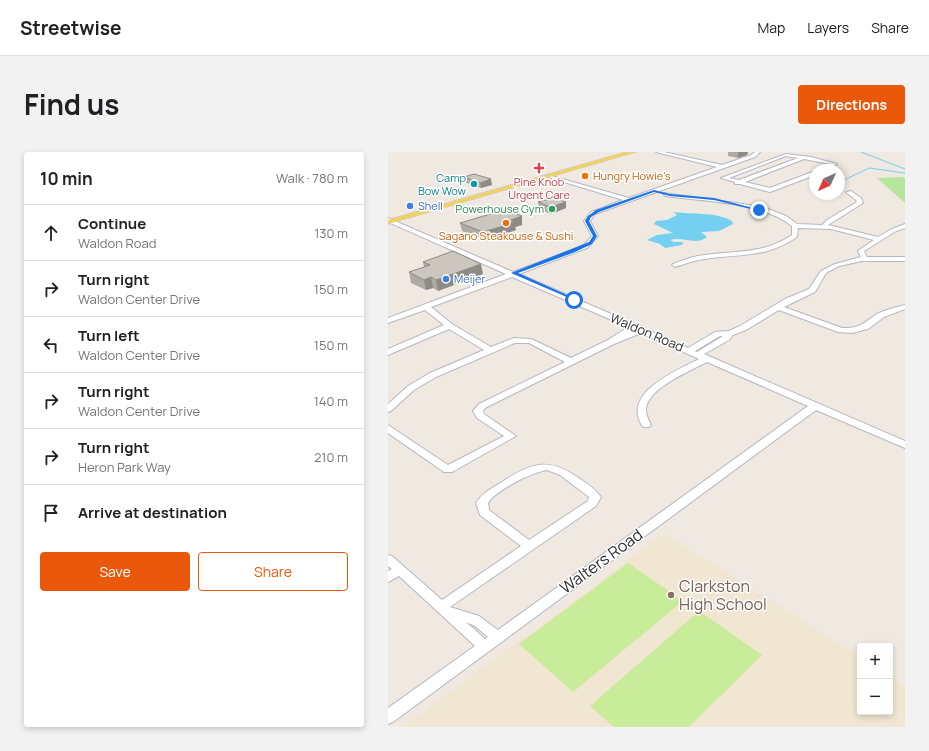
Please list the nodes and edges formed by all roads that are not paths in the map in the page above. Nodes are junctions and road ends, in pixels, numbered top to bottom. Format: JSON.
{"nodes":[{"id":1,"x":619,"y":152,"type":"edge"},
{"id":2,"x":633,"y":152,"type":"edge"},
{"id":3,"x":658,"y":152,"type":"edge"},
{"id":4,"x":668,"y":152,"type":"edge"},
{"id":5,"x":758,"y":152,"type":"edge"},
{"id":6,"x":673,"y":154,"type":"junction"},
{"id":7,"x":802,"y":158,"type":"junction"},
{"id":8,"x":601,"y":159,"type":"junction"},
{"id":9,"x":836,"y":164,"type":"edge"},
{"id":10,"x":574,"y":167,"type":"junction"},
{"id":11,"x":726,"y":168,"type":"junction"},
{"id":12,"x":740,"y":171,"type":"junction"},
{"id":13,"x":756,"y":175,"type":"junction"},
{"id":14,"x":809,"y":175,"type":"edge"},
{"id":15,"x":550,"y":176,"type":"junction"},
{"id":16,"x":737,"y":182,"type":"junction"},
{"id":17,"x":507,"y":186,"type":"junction"},
{"id":18,"x":655,"y":191,"type":"junction"},
{"id":19,"x":849,"y":192,"type":"dead end"},
{"id":20,"x":628,"y":200,"type":"junction"},
{"id":21,"x":389,"y":221,"type":"edge"},
{"id":22,"x":796,"y":226,"type":"junction"},
{"id":23,"x":824,"y":226,"type":"junction"},
{"id":24,"x":905,"y":226,"type":"edge"},
{"id":25,"x":879,"y":239,"type":"junction"},
{"id":26,"x":866,"y":259,"type":"junction"},
{"id":27,"x":905,"y":259,"type":"edge"},
{"id":28,"x":675,"y":265,"type":"dead end"},
{"id":29,"x":514,"y":273,"type":"junction"},
{"id":30,"x":426,"y":307,"type":"junction"},
{"id":31,"x":778,"y":307,"type":"junction"},
{"id":32,"x":905,"y":307,"type":"edge"},
{"id":33,"x":388,"y":321,"type":"edge"},
{"id":34,"x":449,"y":326,"type":"junction"},
{"id":35,"x":639,"y":328,"type":"junction"},
{"id":36,"x":730,"y":333,"type":"junction"},
{"id":37,"x":491,"y":350,"type":"junction"},
{"id":38,"x":690,"y":350,"type":"junction"},
{"id":39,"x":388,"y":352,"type":"edge"},
{"id":40,"x":703,"y":356,"type":"junction"},
{"id":41,"x":570,"y":361,"type":"junction"},
{"id":42,"x":388,"y":396,"type":"edge"},
{"id":43,"x":400,"y":398,"type":"junction"},
{"id":44,"x":815,"y":406,"type":"junction"},
{"id":45,"x":388,"y":409,"type":"edge"},
{"id":46,"x":646,"y":425,"type":"dead end"},
{"id":47,"x":388,"y":428,"type":"edge"},
{"id":48,"x":905,"y":445,"type":"edge"},
{"id":49,"x":529,"y":546,"type":"junction"},
{"id":50,"x":388,"y":559,"type":"edge"},
{"id":51,"x":399,"y":570,"type":"junction"},
{"id":52,"x":388,"y":577,"type":"edge"},
{"id":53,"x":443,"y":609,"type":"junction"},
{"id":54,"x":497,"y":637,"type":"junction"},
{"id":55,"x":484,"y":646,"type":"junction"},
{"id":56,"x":388,"y":717,"type":"edge"}],
"edges":[{"from":1,"to":8,"type":"main road"},
{"from":2,"to":8,"type":"main road"},
{"from":3,"to":6,"type":"street"},
{"from":4,"to":6,"type":"street"},
{"from":5,"to":11,"type":"street"},
{"from":6,"to":11,"type":"street"},
{"from":7,"to":9,"type":"street"},
{"from":7,"to":12,"type":"street"},
{"from":7,"to":13,"type":"street"},
{"from":8,"to":10,"type":"main road"},
{"from":10,"to":15,"type":"main road"},
{"from":10,"to":17,"type":"main road"},
{"from":11,"to":12,"type":"street"},
{"from":11,"to":18,"type":"street"},
{"from":12,"to":13,"type":"street"},
{"from":12,"to":16,"type":"street"},
{"from":13,"to":16,"type":"street"},
{"from":14,"to":16,"type":"street"},
{"from":15,"to":17,"type":"main road"},
{"from":15,"to":20,"type":"street"},
{"from":17,"to":21,"type":"main road"},
{"from":18,"to":20,"type":"street"},
{"from":18,"to":22,"type":"street"},
{"from":19,"to":23,"type":"street"},
{"from":20,"to":29,"type":"street"},
{"from":21,"to":29,"type":"street","name":"Waldon Road"},
{"from":22,"to":23,"type":"street"},
{"from":22,"to":28,"type":"street"},
{"from":23,"to":25,"type":"street"},
{"from":24,"to":25,"type":"street"},
{"from":25,"to":26,"type":"street"},
{"from":26,"to":27,"type":"street"},
{"from":26,"to":31,"type":"street"},
{"from":29,"to":30,"type":"street"},
{"from":29,"to":35,"type":"street","name":"Waldon Road"},
{"from":30,"to":33,"type":"street"},
{"from":30,"to":34,"type":"street"},
{"from":31,"to":32,"type":"street"},
{"from":31,"to":36,"type":"street"},
{"from":34,"to":37,"type":"street"},
{"from":34,"to":39,"type":"street"},
{"from":35,"to":38,"type":"street","name":"Waldon Road"},
{"from":35,"to":41,"type":"street"},
{"from":36,"to":38,"type":"street"},
{"from":36,"to":40,"type":"street"},
{"from":37,"to":41,"type":"street"},
{"from":37,"to":43,"type":"street"},
{"from":38,"to":40,"type":"street","name":"Waldon Road"},
{"from":40,"to":44,"type":"street","name":"Waldon Road"},
{"from":40,"to":46,"type":"street"},
{"from":41,"to":47,"type":"street"},
{"from":42,"to":43,"type":"street"},
{"from":43,"to":45,"type":"street"},
{"from":44,"to":48,"type":"street","name":"Waldon Road"},
{"from":44,"to":54,"type":"street","name":"Walters Road"},
{"from":49,"to":49,"type":"street"},
{"from":49,"to":53,"type":"street"},
{"from":50,"to":51,"type":"street"},
{"from":51,"to":52,"type":"street"},
{"from":51,"to":53,"type":"street"},
{"from":53,"to":54,"type":"street"},
{"from":53,"to":55,"type":"street"},
{"from":54,"to":55,"type":"street","name":"Walters Road"},
{"from":55,"to":56,"type":"street","name":"Walters Road"}]}
